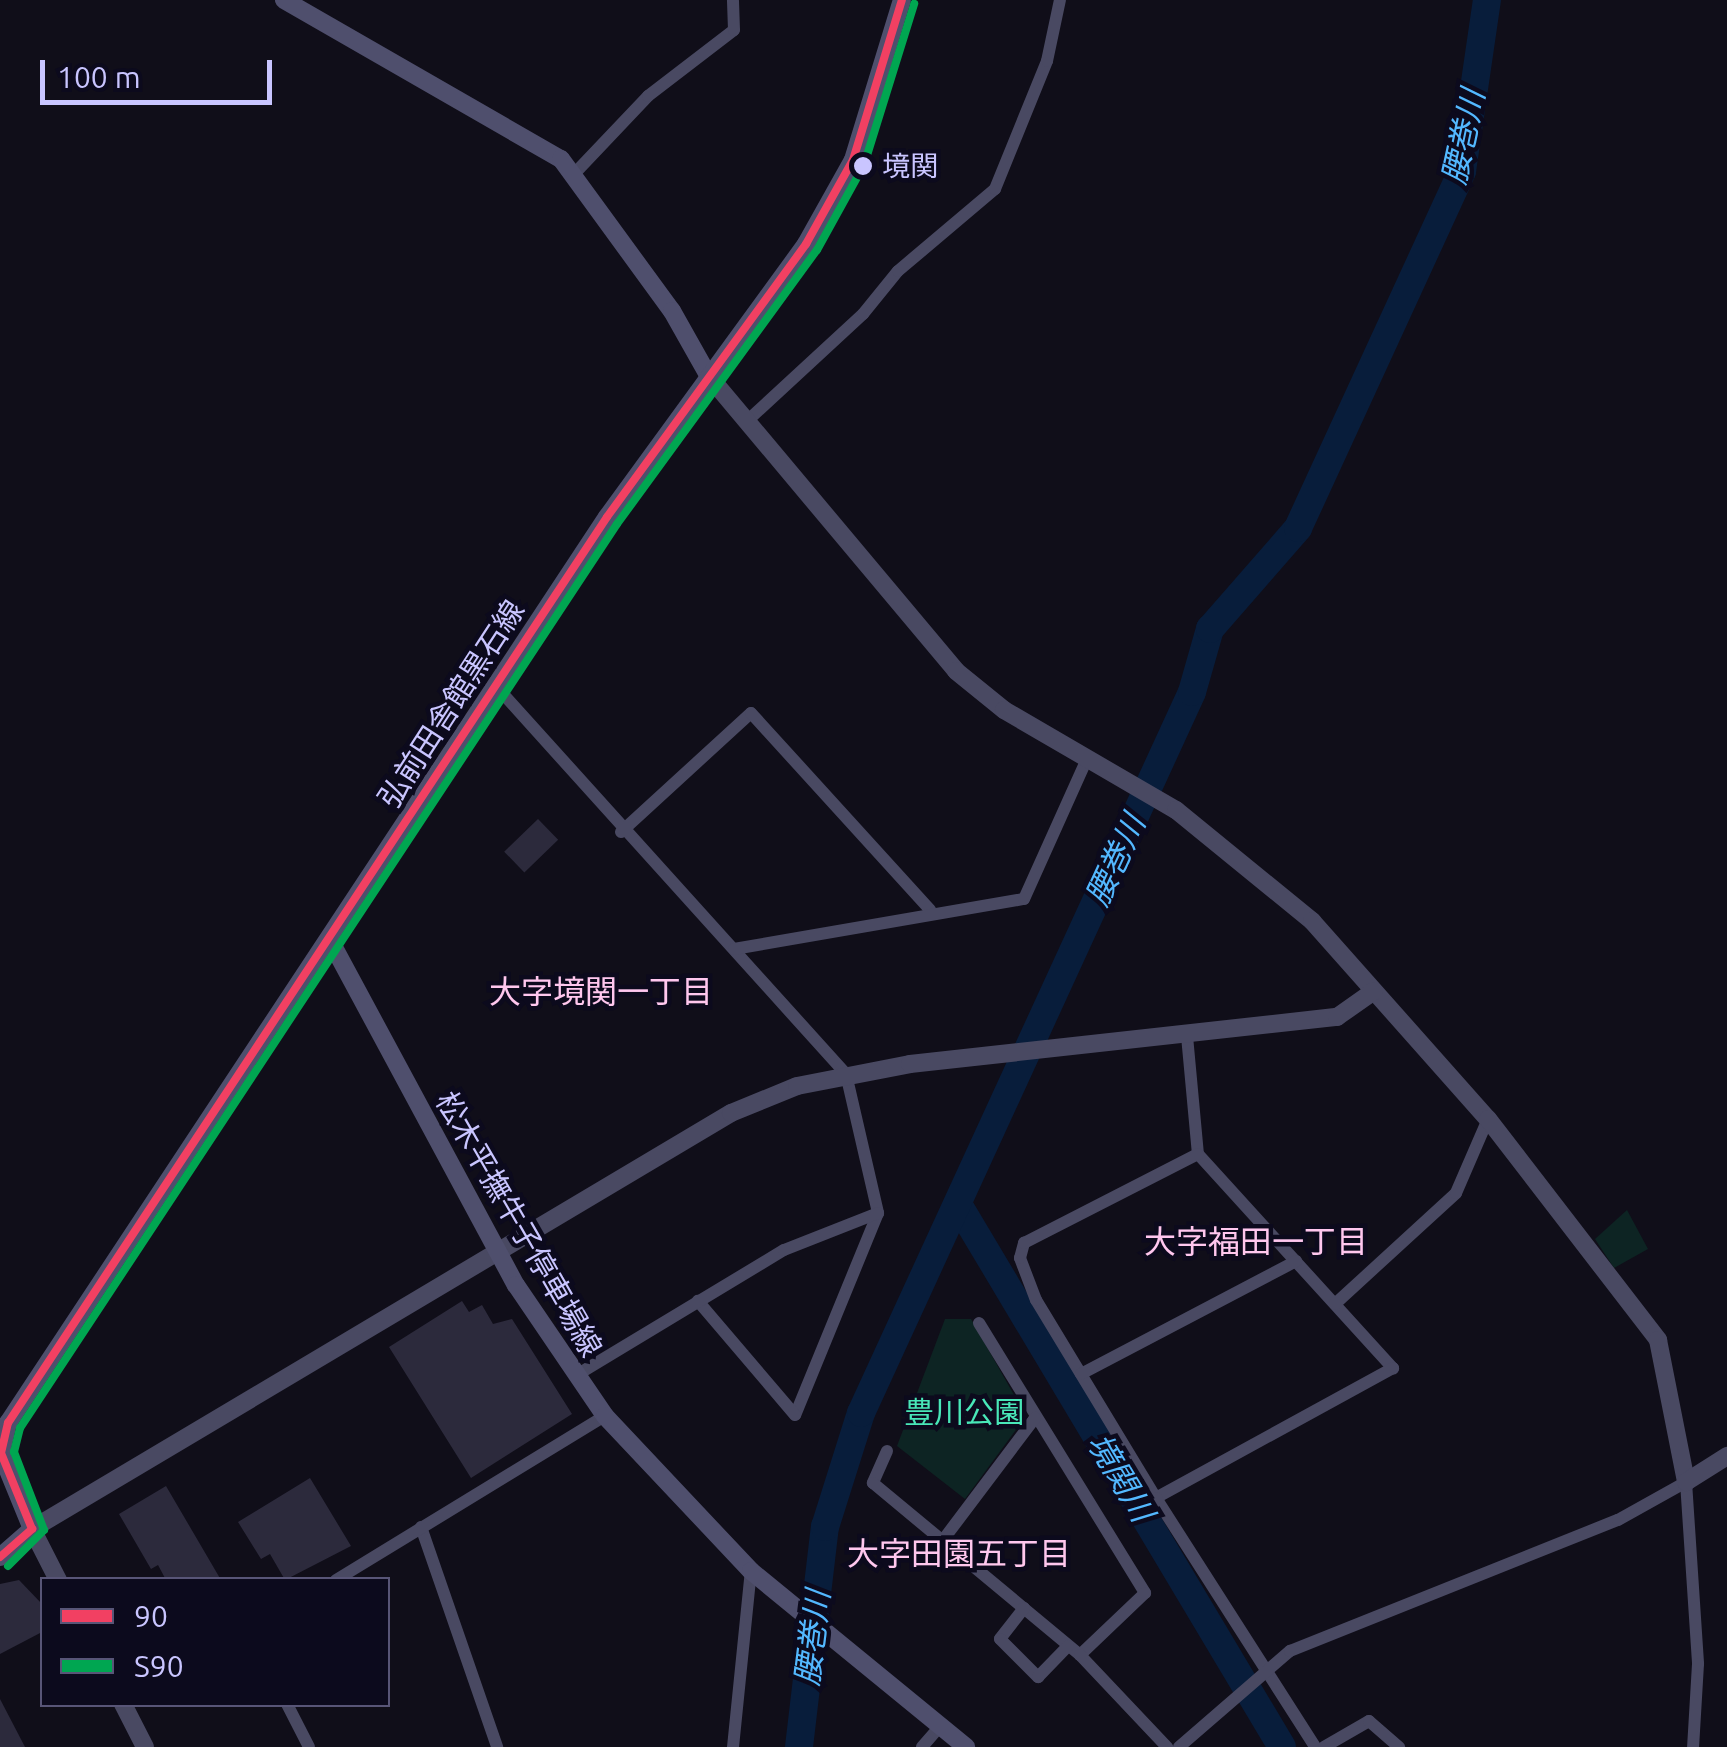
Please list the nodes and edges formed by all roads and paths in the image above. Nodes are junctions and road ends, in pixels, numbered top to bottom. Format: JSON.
{"nodes":[{"id":1,"x":284,"y":0,"type":"edge"},
{"id":2,"x":733,"y":0,"type":"edge"},
{"id":3,"x":902,"y":0,"type":"edge"},
{"id":4,"x":1060,"y":0,"type":"edge"},
{"id":5,"x":575,"y":173,"type":"junction"},
{"id":6,"x":708,"y":375,"type":"junction"},
{"id":7,"x":746,"y":422,"type":"junction"},
{"id":8,"x":495,"y":685,"type":"junction"},
{"id":9,"x":1088,"y":759,"type":"junction"},
{"id":10,"x":621,"y":832,"type":"junction"},
{"id":11,"x":930,"y":910,"type":"junction"},
{"id":12,"x":330,"y":940,"type":"junction"},
{"id":13,"x":734,"y":949,"type":"junction"},
{"id":14,"x":1374,"y":991,"type":"junction"},
{"id":15,"x":1187,"y":1036,"type":"junction"},
{"id":16,"x":846,"y":1074,"type":"junction"},
{"id":17,"x":1488,"y":1118,"type":"junction"},
{"id":18,"x":1198,"y":1154,"type":"junction"},
{"id":19,"x":878,"y":1213,"type":"junction"},
{"id":20,"x":497,"y":1250,"type":"junction"},
{"id":21,"x":1296,"y":1261,"type":"junction"},
{"id":22,"x":698,"y":1301,"type":"junction"},
{"id":23,"x":1335,"y":1304,"type":"junction"},
{"id":24,"x":979,"y":1323,"type":"dead end"},
{"id":25,"x":1081,"y":1374,"type":"junction"},
{"id":26,"x":575,"y":1376,"type":"junction"},
{"id":27,"x":605,"y":1416,"type":"junction"},
{"id":28,"x":1035,"y":1418,"type":"junction"},
{"id":29,"x":4,"y":1426,"type":"edge"},
{"id":30,"x":886,"y":1452,"type":"dead end"},
{"id":31,"x":1727,"y":1456,"type":"edge"},
{"id":32,"x":1686,"y":1482,"type":"junction"},
{"id":33,"x":1156,"y":1498,"type":"junction"},
{"id":34,"x":421,"y":1527,"type":"junction"},
{"id":35,"x":32,"y":1529,"type":"junction"},
{"id":36,"x":943,"y":1540,"type":"junction"},
{"id":37,"x":0,"y":1543,"type":"edge"},
{"id":38,"x":0,"y":1558,"type":"edge"},
{"id":39,"x":751,"y":1571,"type":"junction"},
{"id":40,"x":56,"y":1577,"type":"edge"},
{"id":41,"x":341,"y":1577,"type":"edge"},
{"id":42,"x":1024,"y":1608,"type":"junction"},
{"id":43,"x":1068,"y":1646,"type":"junction"},
{"id":44,"x":1080,"y":1655,"type":"junction"},
{"id":45,"x":1264,"y":1672,"type":"junction"},
{"id":46,"x":126,"y":1707,"type":"edge"},
{"id":47,"x":289,"y":1707,"type":"edge"},
{"id":48,"x":942,"y":1724,"type":"junction"},
{"id":49,"x":145,"y":1747,"type":"edge"},
{"id":50,"x":309,"y":1747,"type":"edge"},
{"id":51,"x":497,"y":1747,"type":"edge"},
{"id":52,"x":733,"y":1747,"type":"edge"},
{"id":53,"x":922,"y":1747,"type":"edge"},
{"id":54,"x":966,"y":1747,"type":"edge"},
{"id":55,"x":1167,"y":1747,"type":"edge"},
{"id":56,"x":1179,"y":1747,"type":"edge"},
{"id":57,"x":1315,"y":1747,"type":"edge"},
{"id":58,"x":1324,"y":1747,"type":"edge"},
{"id":59,"x":1399,"y":1747,"type":"edge"},
{"id":60,"x":1693,"y":1747,"type":"edge"}],
"edges":[{"from":1,"to":5,"type":"main road"},
{"from":2,"to":5,"type":"street"},
{"from":3,"to":6,"type":"main road","name":"弘前田舎館黒石線"},
{"from":4,"to":7,"type":"street"},
{"from":5,"to":6,"type":"main road"},
{"from":6,"to":7,"type":"street"},
{"from":6,"to":8,"type":"main road","name":"弘前田舎館黒石線"},
{"from":7,"to":9,"type":"street"},
{"from":8,"to":10,"type":"street"},
{"from":8,"to":12,"type":"main road","name":"弘前田舎館黒石線"},
{"from":9,"to":11,"type":"street"},
{"from":9,"to":14,"type":"street"},
{"from":10,"to":11,"type":"street"},
{"from":10,"to":13,"type":"street"},
{"from":11,"to":13,"type":"street"},
{"from":12,"to":20,"type":"main road","name":"松木平撫牛子停車場線"},
{"from":12,"to":29,"type":"main road","name":"弘前田舎館黒石線"},
{"from":13,"to":16,"type":"street"},
{"from":14,"to":15,"type":"street"},
{"from":14,"to":17,"type":"street"},
{"from":15,"to":16,"type":"street"},
{"from":15,"to":18,"type":"street"},
{"from":16,"to":19,"type":"street"},
{"from":16,"to":20,"type":"street"},
{"from":17,"to":23,"type":"street"},
{"from":17,"to":32,"type":"street"},
{"from":18,"to":21,"type":"street"},
{"from":18,"to":25,"type":"street"},
{"from":19,"to":22,"type":"street"},
{"from":19,"to":22,"type":"street"},
{"from":20,"to":26,"type":"main road","name":"松木平撫牛子停車場線"},
{"from":20,"to":35,"type":"street"},
{"from":21,"to":23,"type":"street"},
{"from":21,"to":25,"type":"street"},
{"from":22,"to":26,"type":"street"},
{"from":23,"to":33,"type":"street"},
{"from":24,"to":28,"type":"street"},
{"from":25,"to":33,"type":"street"},
{"from":26,"to":27,"type":"main road","name":"松木平撫牛子停車場線"},
{"from":27,"to":34,"type":"street"},
{"from":27,"to":39,"type":"main road","name":"松木平撫牛子停車場線"},
{"from":28,"to":36,"type":"street"},
{"from":28,"to":44,"type":"street"},
{"from":29,"to":35,"type":"main road","name":"弘前田舎館黒石線"},
{"from":30,"to":36,"type":"street"},
{"from":31,"to":32,"type":"street"},
{"from":32,"to":45,"type":"street"},
{"from":32,"to":60,"type":"street"},
{"from":33,"to":45,"type":"street"},
{"from":34,"to":41,"type":"street"},
{"from":34,"to":51,"type":"street"},
{"from":35,"to":37,"type":"main road"},
{"from":35,"to":38,"type":"main road"},
{"from":35,"to":40,"type":"street"},
{"from":36,"to":42,"type":"street"},
{"from":39,"to":48,"type":"main road","name":"松木平撫牛子停車場線"},
{"from":39,"to":52,"type":"street"},
{"from":42,"to":43,"type":"street"},
{"from":42,"to":43,"type":"street"},
{"from":43,"to":44,"type":"street"},
{"from":44,"to":55,"type":"street"},
{"from":45,"to":56,"type":"street"},
{"from":45,"to":57,"type":"street"},
{"from":46,"to":49,"type":"street"},
{"from":47,"to":50,"type":"street"},
{"from":48,"to":53,"type":"street"},
{"from":48,"to":54,"type":"main road","name":"松木平撫牛子停車場線"},
{"from":58,"to":59,"type":"street"}]}
